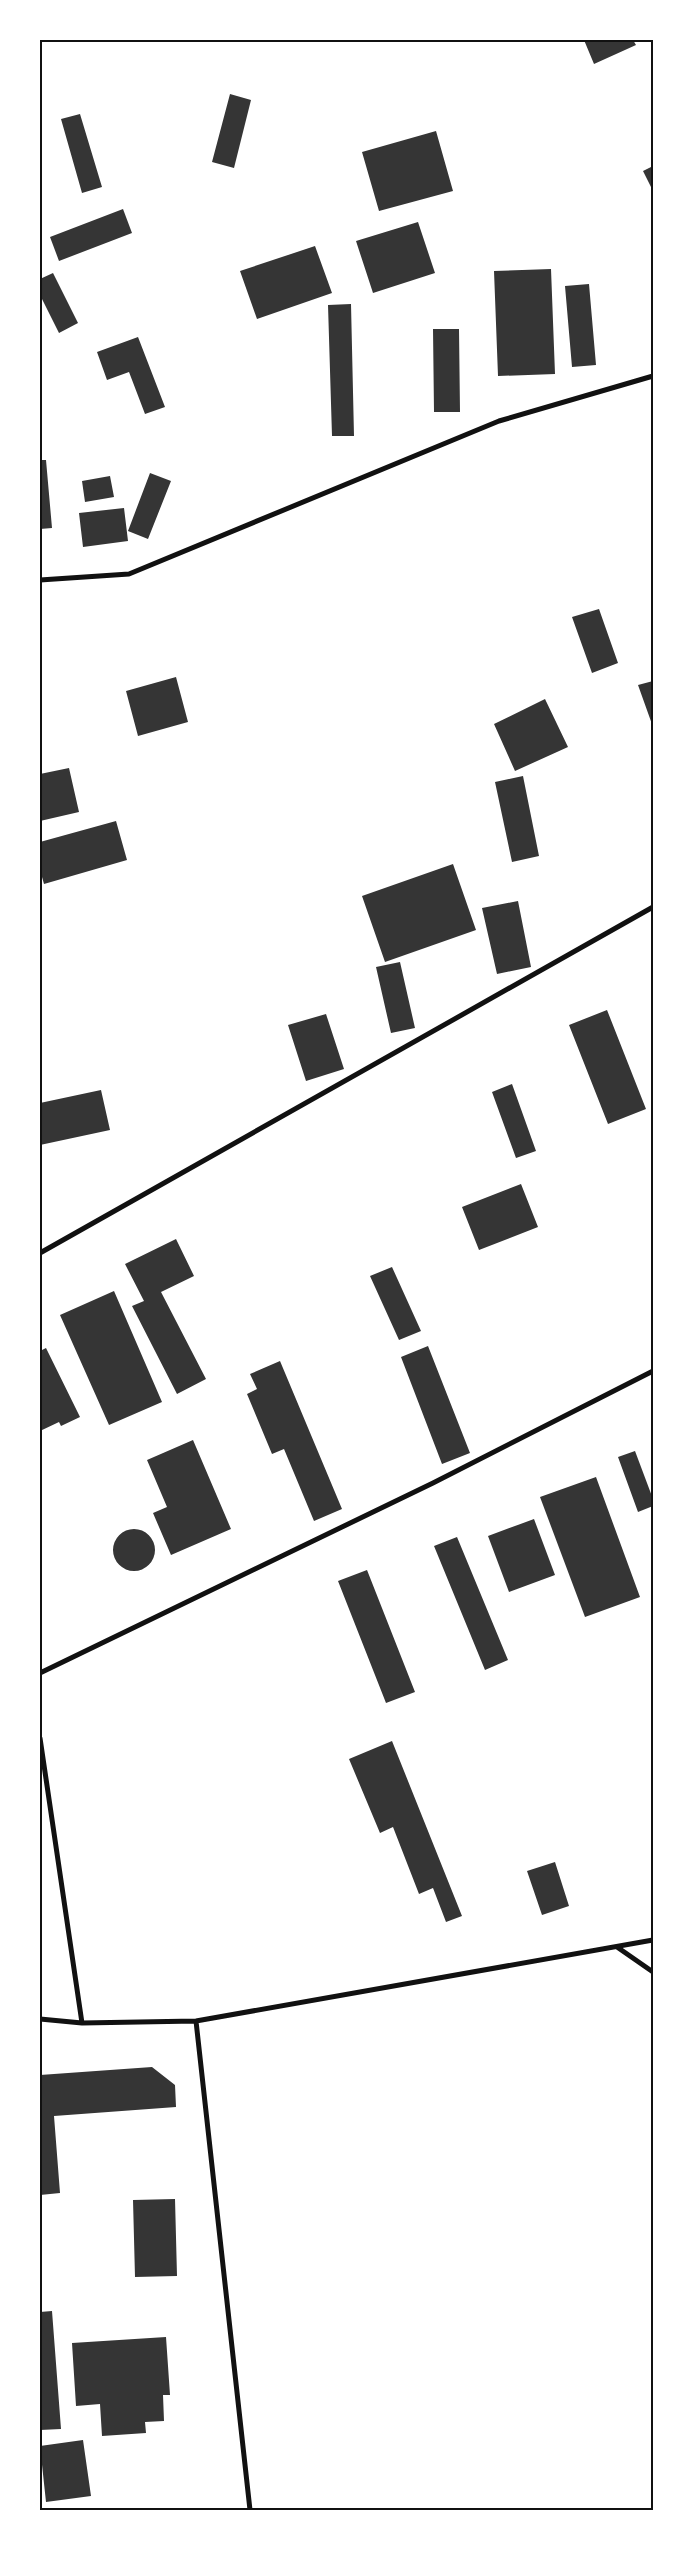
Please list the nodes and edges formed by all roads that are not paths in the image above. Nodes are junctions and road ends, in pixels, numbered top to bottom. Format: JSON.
{"nodes":[{"id":1,"x":653,"y":376,"type":"edge"},
{"id":2,"x":40,"y":580,"type":"edge"},
{"id":3,"x":653,"y":907,"type":"edge"},
{"id":4,"x":40,"y":1253,"type":"edge"},
{"id":5,"x":653,"y":1371,"type":"edge"},
{"id":6,"x":40,"y":1673,"type":"edge"},
{"id":7,"x":40,"y":1738,"type":"edge"},
{"id":8,"x":653,"y":1940,"type":"edge"},
{"id":9,"x":617,"y":1947,"type":"junction"},
{"id":10,"x":653,"y":1972,"type":"edge"},
{"id":11,"x":40,"y":2019,"type":"edge"},
{"id":12,"x":196,"y":2021,"type":"junction"},
{"id":13,"x":82,"y":2023,"type":"junction"},
{"id":14,"x":250,"y":2510,"type":"edge"}],
"edges":[{"from":1,"to":2,"type":"street"},
{"from":3,"to":4,"type":"street"},
{"from":5,"to":6,"type":"street"},
{"from":7,"to":13,"type":"street"},
{"from":8,"to":9,"type":"street"},
{"from":9,"to":10,"type":"street"},
{"from":9,"to":12,"type":"street"},
{"from":11,"to":13,"type":"street"},
{"from":12,"to":13,"type":"street"},
{"from":12,"to":14,"type":"street"}]}
